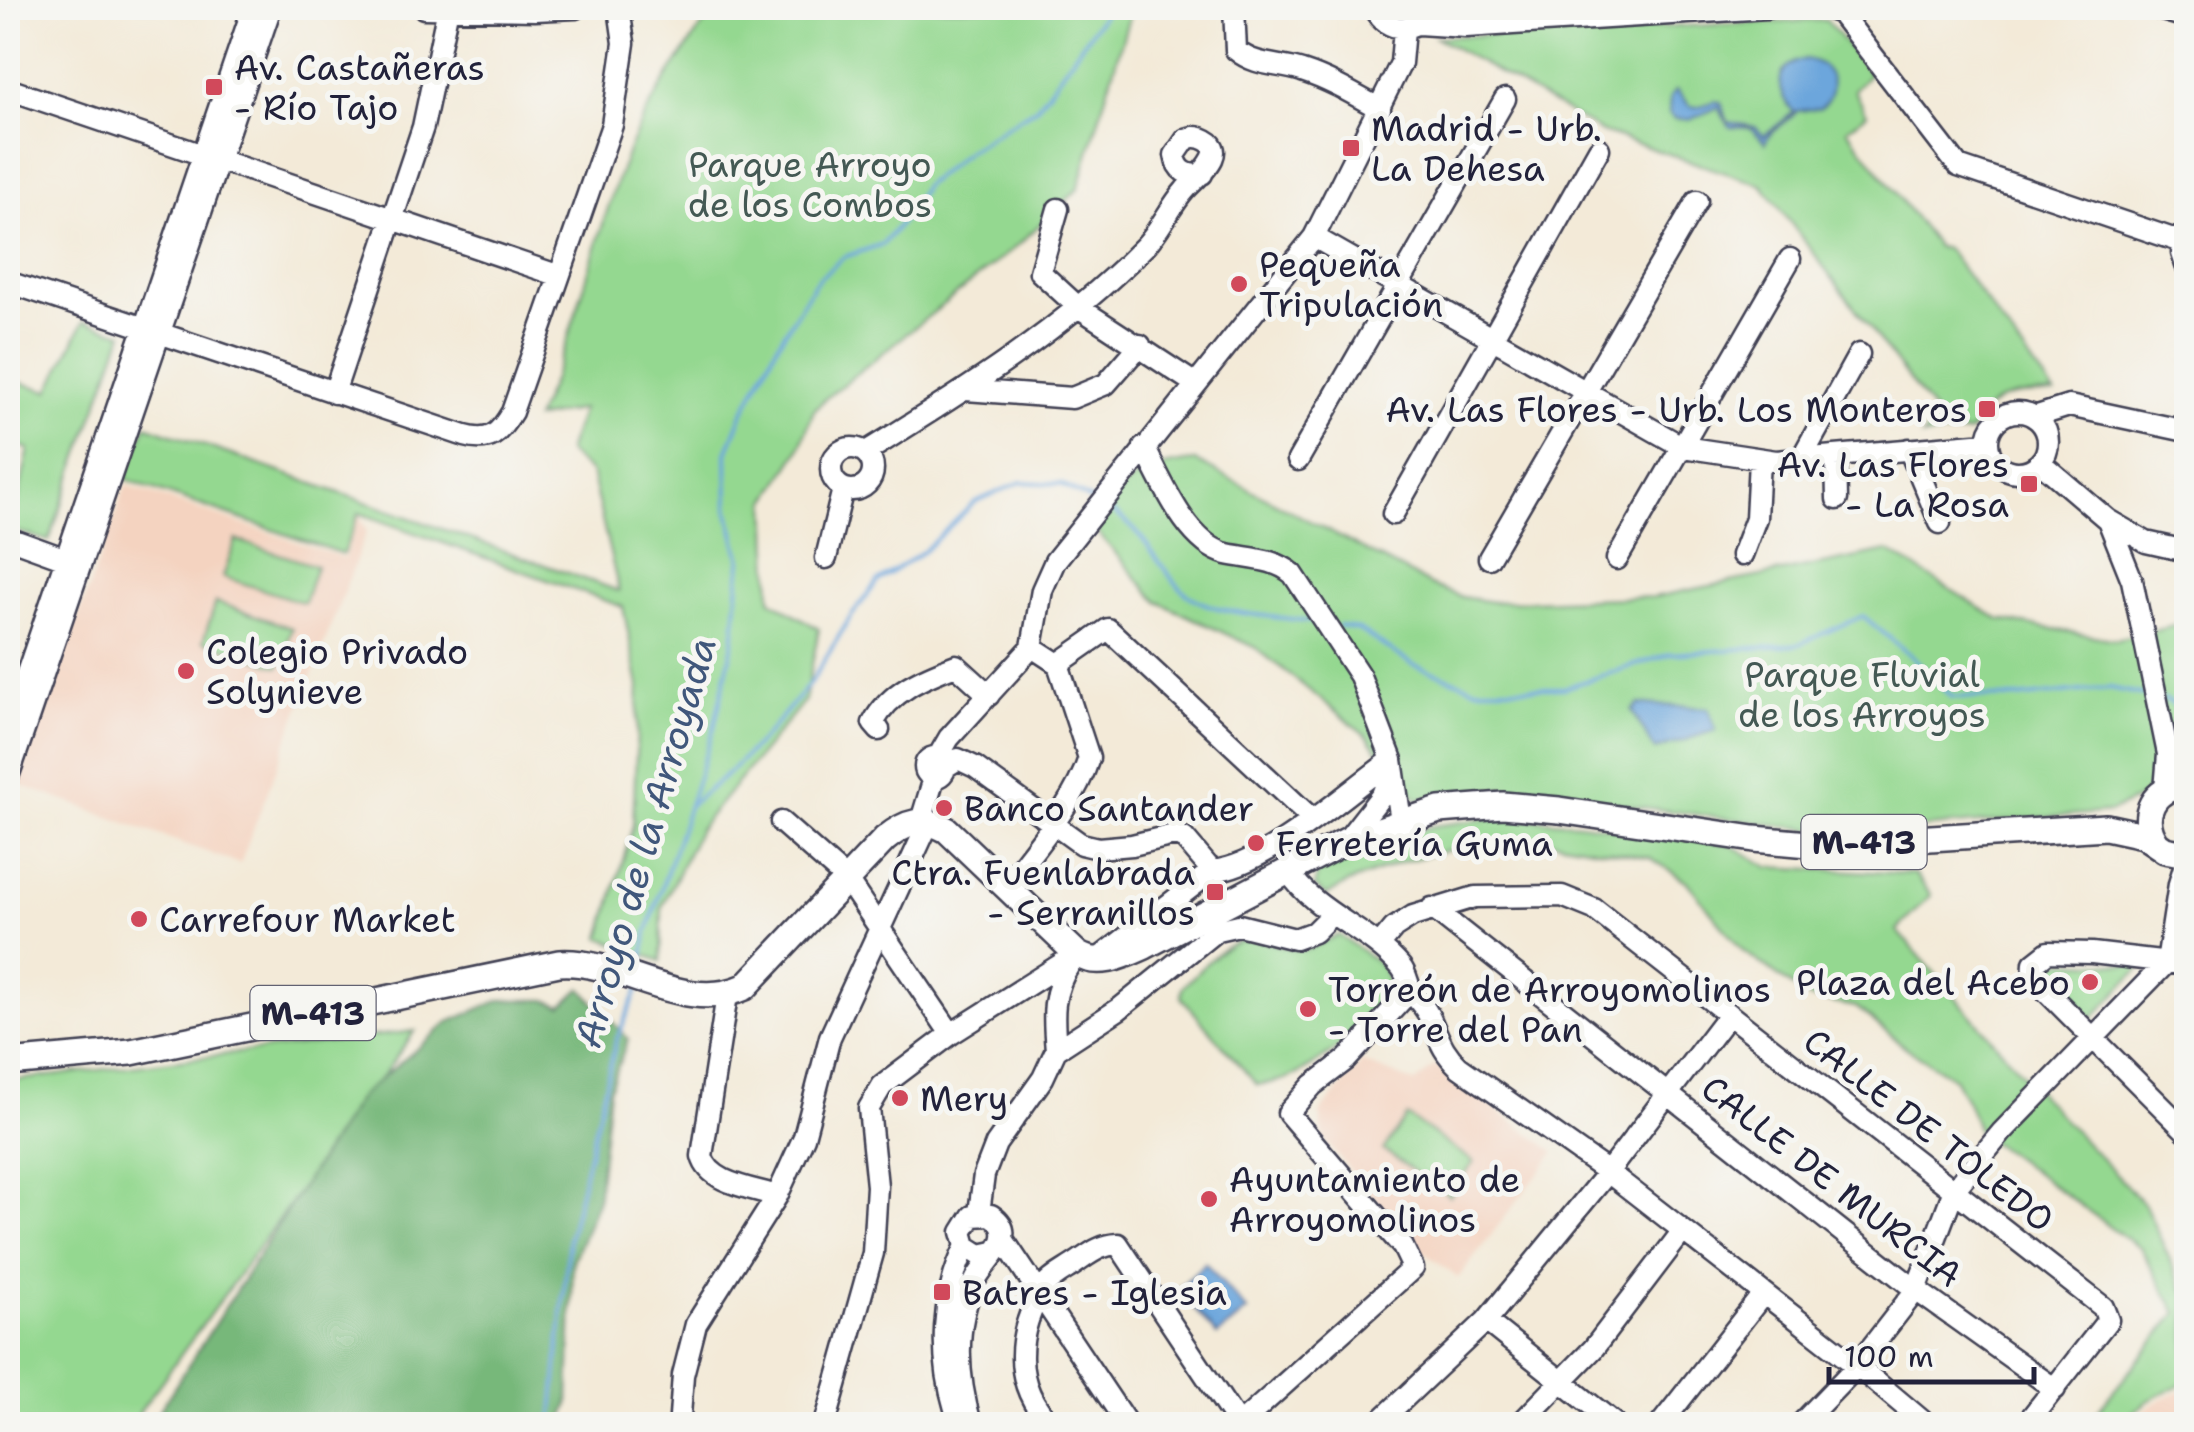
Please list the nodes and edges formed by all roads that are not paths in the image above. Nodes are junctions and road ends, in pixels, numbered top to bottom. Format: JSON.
{"nodes":[{"id":1,"x":268,"y":8,"type":"edge"},
{"id":2,"x":424,"y":8,"type":"edge"},
{"id":3,"x":448,"y":8,"type":"edge"},
{"id":4,"x":576,"y":8,"type":"edge"},
{"id":5,"x":619,"y":8,"type":"edge"},
{"id":6,"x":1234,"y":8,"type":"edge"},
{"id":7,"x":1373,"y":8,"type":"edge"},
{"id":8,"x":1767,"y":8,"type":"edge"},
{"id":9,"x":2155,"y":8,"type":"edge"},
{"id":10,"x":1836,"y":9,"type":"edge"},
{"id":11,"x":1644,"y":12,"type":"edge"},
{"id":12,"x":1423,"y":17,"type":"edge"},
{"id":13,"x":2186,"y":17,"type":"edge"},
{"id":14,"x":8,"y":89,"type":"edge"},
{"id":15,"x":1506,"y":99,"type":"dead end"},
{"id":16,"x":1380,"y":109,"type":"junction"},
{"id":17,"x":1599,"y":149,"type":"dead end"},
{"id":18,"x":211,"y":158,"type":"junction"},
{"id":19,"x":1176,"y":161,"type":"junction"},
{"id":20,"x":1202,"y":174,"type":"junction"},
{"id":21,"x":1696,"y":201,"type":"dead end"},
{"id":22,"x":1175,"y":204,"type":"junction"},
{"id":23,"x":1058,"y":209,"type":"dead end"},
{"id":24,"x":392,"y":220,"type":"junction"},
{"id":25,"x":2184,"y":236,"type":"edge"},
{"id":26,"x":1314,"y":237,"type":"junction"},
{"id":27,"x":1790,"y":258,"type":"dead end"},
{"id":28,"x":2186,"y":264,"type":"edge"},
{"id":29,"x":557,"y":275,"type":"junction"},
{"id":30,"x":8,"y":282,"type":"edge"},
{"id":31,"x":1399,"y":286,"type":"junction"},
{"id":32,"x":1078,"y":307,"type":"junction"},
{"id":33,"x":152,"y":332,"type":"junction"},
{"id":34,"x":1491,"y":340,"type":"junction"},
{"id":35,"x":1140,"y":345,"type":"junction"},
{"id":36,"x":1859,"y":354,"type":"dead end"},
{"id":37,"x":1194,"y":383,"type":"junction"},
{"id":38,"x":966,"y":390,"type":"junction"},
{"id":39,"x":334,"y":393,"type":"junction"},
{"id":40,"x":1586,"y":395,"type":"junction"},
{"id":41,"x":2034,"y":416,"type":"junction"},
{"id":42,"x":2186,"y":431,"type":"edge"},
{"id":43,"x":1987,"y":442,"type":"junction"},
{"id":44,"x":1144,"y":447,"type":"junction"},
{"id":45,"x":1683,"y":447,"type":"junction"},
{"id":46,"x":1909,"y":450,"type":"junction"},
{"id":47,"x":1836,"y":456,"type":"junction"},
{"id":48,"x":1801,"y":459,"type":"junction"},
{"id":49,"x":1298,"y":460,"type":"dead end"},
{"id":50,"x":1758,"y":460,"type":"junction"},
{"id":51,"x":2040,"y":462,"type":"junction"},
{"id":52,"x":1837,"y":499,"type":"dead end"},
{"id":53,"x":1392,"y":514,"type":"dead end"},
{"id":54,"x":2108,"y":520,"type":"junction"},
{"id":55,"x":1940,"y":523,"type":"dead end"},
{"id":56,"x":8,"y":538,"type":"edge"},
{"id":57,"x":2180,"y":550,"type":"edge"},
{"id":58,"x":1742,"y":555,"type":"dead end"},
{"id":59,"x":66,"y":558,"type":"junction"},
{"id":60,"x":826,"y":558,"type":"dead end"},
{"id":61,"x":1490,"y":558,"type":"dead end"},
{"id":62,"x":1617,"y":560,"type":"dead end"},
{"id":63,"x":2132,"y":580,"type":"junction"},
{"id":64,"x":1032,"y":647,"type":"junction"},
{"id":65,"x":1058,"y":664,"type":"junction"},
{"id":66,"x":989,"y":695,"type":"junction"},
{"id":67,"x":8,"y":729,"type":"edge"},
{"id":68,"x":879,"y":730,"type":"dead end"},
{"id":69,"x":1392,"y":764,"type":"junction"},
{"id":70,"x":940,"y":767,"type":"junction"},
{"id":71,"x":8,"y":777,"type":"edge"},
{"id":72,"x":2172,"y":790,"type":"edge"},
{"id":73,"x":1382,"y":795,"type":"junction"},
{"id":74,"x":1439,"y":810,"type":"junction"},
{"id":75,"x":1313,"y":820,"type":"junction"},
{"id":76,"x":781,"y":822,"type":"dead end"},
{"id":77,"x":1053,"y":822,"type":"junction"},
{"id":78,"x":1396,"y":823,"type":"junction"},
{"id":79,"x":916,"y":824,"type":"junction"},
{"id":80,"x":2106,"y":827,"type":"junction"},
{"id":81,"x":1346,"y":841,"type":"junction"},
{"id":82,"x":2173,"y":852,"type":"edge"},
{"id":83,"x":1240,"y":865,"type":"junction"},
{"id":84,"x":1288,"y":870,"type":"junction"},
{"id":85,"x":1212,"y":871,"type":"junction"},
{"id":86,"x":847,"y":880,"type":"junction"},
{"id":87,"x":1257,"y":886,"type":"junction"},
{"id":88,"x":1005,"y":888,"type":"junction"},
{"id":89,"x":1432,"y":908,"type":"junction"},
{"id":90,"x":1331,"y":915,"type":"junction"},
{"id":91,"x":880,"y":928,"type":"junction"},
{"id":92,"x":1378,"y":946,"type":"junction"},
{"id":93,"x":1086,"y":958,"type":"junction"},
{"id":94,"x":2177,"y":963,"type":"edge"},
{"id":95,"x":1411,"y":990,"type":"junction"},
{"id":96,"x":727,"y":996,"type":"junction"},
{"id":97,"x":1728,"y":1015,"type":"junction"},
{"id":98,"x":951,"y":1034,"type":"junction"},
{"id":99,"x":2093,"y":1037,"type":"junction"},
{"id":100,"x":1056,"y":1050,"type":"junction"},
{"id":101,"x":15,"y":1060,"type":"edge"},
{"id":102,"x":1666,"y":1092,"type":"junction"},
{"id":103,"x":2186,"y":1130,"type":"edge"},
{"id":104,"x":1608,"y":1172,"type":"junction"},
{"id":105,"x":1954,"y":1190,"type":"junction"},
{"id":106,"x":777,"y":1196,"type":"junction"},
{"id":107,"x":980,"y":1213,"type":"junction"},
{"id":108,"x":1682,"y":1232,"type":"junction"},
{"id":109,"x":999,"y":1245,"type":"junction"},
{"id":110,"x":966,"y":1246,"type":"junction"},
{"id":111,"x":1916,"y":1290,"type":"junction"},
{"id":112,"x":1042,"y":1294,"type":"junction"},
{"id":113,"x":1764,"y":1294,"type":"junction"},
{"id":114,"x":1486,"y":1321,"type":"junction"},
{"id":115,"x":1857,"y":1366,"type":"junction"},
{"id":116,"x":1563,"y":1383,"type":"junction"},
{"id":117,"x":2055,"y":1390,"type":"junction"},
{"id":118,"x":683,"y":1424,"type":"edge"},
{"id":119,"x":825,"y":1424,"type":"edge"},
{"id":120,"x":959,"y":1424,"type":"edge"},
{"id":121,"x":970,"y":1424,"type":"edge"},
{"id":122,"x":1051,"y":1424,"type":"edge"},
{"id":123,"x":1127,"y":1424,"type":"edge"},
{"id":124,"x":1239,"y":1424,"type":"edge"},
{"id":125,"x":1378,"y":1424,"type":"edge"},
{"id":126,"x":1520,"y":1424,"type":"edge"},
{"id":127,"x":1616,"y":1424,"type":"edge"},
{"id":128,"x":1661,"y":1424,"type":"edge"},
{"id":129,"x":1801,"y":1424,"type":"edge"},
{"id":130,"x":1926,"y":1424,"type":"edge"},
{"id":131,"x":2026,"y":1424,"type":"edge"}],
"edges":[{"from":1,"to":18,"type":"street"},
{"from":2,"to":3,"type":"street"},
{"from":3,"to":4,"type":"street"},
{"from":3,"to":24,"type":"street"},
{"from":5,"to":29,"type":"street"},
{"from":6,"to":16,"type":"street"},
{"from":7,"to":12,"type":"street"},
{"from":8,"to":11,"type":"street"},
{"from":9,"to":13,"type":"street"},
{"from":10,"to":25,"type":"street"},
{"from":11,"to":12,"type":"street"},
{"from":12,"to":16,"type":"street"},
{"from":14,"to":18,"type":"street"},
{"from":15,"to":31,"type":"street"},
{"from":16,"to":26,"type":"street"},
{"from":17,"to":34,"type":"street"},
{"from":18,"to":24,"type":"street"},
{"from":18,"to":33,"type":"street"},
{"from":19,"to":20,"type":"street"},
{"from":19,"to":20,"type":"street"},
{"from":19,"to":22,"type":"street"},
{"from":20,"to":22,"type":"street"},
{"from":21,"to":40,"type":"street"},
{"from":22,"to":32,"type":"street"},
{"from":23,"to":32,"type":"street"},
{"from":24,"to":29,"type":"street"},
{"from":24,"to":39,"type":"street"},
{"from":25,"to":28,"type":"street"},
{"from":26,"to":31,"type":"street"},
{"from":26,"to":37,"type":"street"},
{"from":27,"to":45,"type":"street"},
{"from":29,"to":39,"type":"street"},
{"from":30,"to":33,"type":"street"},
{"from":31,"to":34,"type":"street"},
{"from":31,"to":49,"type":"street"},
{"from":32,"to":35,"type":"street"},
{"from":32,"to":38,"type":"street"},
{"from":33,"to":39,"type":"street"},
{"from":33,"to":59,"type":"street"},
{"from":33,"to":71,"type":"street"},
{"from":34,"to":40,"type":"street"},
{"from":34,"to":53,"type":"street"},
{"from":35,"to":37,"type":"street"},
{"from":35,"to":38,"type":"street"},
{"from":36,"to":48,"type":"street"},
{"from":37,"to":44,"type":"street"},
{"from":38,"to":60,"type":"street"},
{"from":40,"to":45,"type":"street"},
{"from":40,"to":61,"type":"street"},
{"from":41,"to":42,"type":"street"},
{"from":41,"to":43,"type":"street"},
{"from":41,"to":51,"type":"street"},
{"from":43,"to":46,"type":"street"},
{"from":43,"to":51,"type":"street"},
{"from":44,"to":64,"type":"street"},
{"from":44,"to":69,"type":"street"},
{"from":45,"to":50,"type":"street"},
{"from":45,"to":62,"type":"street"},
{"from":46,"to":47,"type":"street"},
{"from":46,"to":55,"type":"street"},
{"from":47,"to":48,"type":"street"},
{"from":47,"to":52,"type":"street"},
{"from":48,"to":50,"type":"street"},
{"from":50,"to":58,"type":"street"},
{"from":51,"to":54,"type":"street"},
{"from":54,"to":57,"type":"street"},
{"from":54,"to":63,"type":"street"},
{"from":56,"to":59,"type":"street"},
{"from":57,"to":63,"type":"street"},
{"from":59,"to":67,"type":"street"},
{"from":63,"to":72,"type":"street"},
{"from":64,"to":65,"type":"street"},
{"from":64,"to":66,"type":"street"},
{"from":65,"to":75,"type":"street"},
{"from":65,"to":77,"type":"street"},
{"from":66,"to":68,"type":"street"},
{"from":66,"to":70,"type":"street"},
{"from":69,"to":73,"type":"street"},
{"from":69,"to":74,"type":"street"},
{"from":69,"to":75,"type":"street"},
{"from":69,"to":78,"type":"street"},
{"from":70,"to":77,"type":"street"},
{"from":70,"to":79,"type":"street"},
{"from":72,"to":80,"type":"main road","number":"M-413"},
{"from":72,"to":82,"type":"main road"},
{"from":73,"to":78,"type":"street"},
{"from":73,"to":81,"type":"street"},
{"from":74,"to":78,"type":"main road","number":"M-413"},
{"from":74,"to":80,"type":"main road","number":"M-413"},
{"from":75,"to":83,"type":"street"},
{"from":76,"to":86,"type":"street"},
{"from":77,"to":85,"type":"street"},
{"from":77,"to":88,"type":"street"},
{"from":78,"to":81,"type":"main road","number":"M-413"},
{"from":79,"to":86,"type":"main road"},
{"from":79,"to":88,"type":"main road"},
{"from":79,"to":91,"type":"street"},
{"from":80,"to":82,"type":"main road","number":"M-413"},
{"from":81,"to":84,"type":"main road","number":"M-413"},
{"from":82,"to":94,"type":"street"},
{"from":83,"to":85,"type":"street"},
{"from":83,"to":87,"type":"street"},
{"from":84,"to":87,"type":"main road","number":"M-413"},
{"from":84,"to":90,"type":"street"},
{"from":85,"to":93,"type":"street"},
{"from":86,"to":91,"type":"street"},
{"from":86,"to":96,"type":"main road"},
{"from":87,"to":93,"type":"main road","number":"M-413"},
{"from":88,"to":93,"type":"main road"},
{"from":89,"to":92,"type":"street","name":"CALLE DE TOLEDO"},
{"from":89,"to":97,"type":"street","name":"CALLE DE TOLEDO"},
{"from":89,"to":102,"type":"street","name":"CALLE DE MURCIA"},
{"from":90,"to":92,"type":"street"},
{"from":90,"to":100,"type":"street"},
{"from":91,"to":98,"type":"street"},
{"from":91,"to":106,"type":"street"},
{"from":92,"to":95,"type":"street"},
{"from":93,"to":98,"type":"street"},
{"from":93,"to":100,"type":"street"},
{"from":94,"to":99,"type":"street"},
{"from":94,"to":99,"type":"street"},
{"from":95,"to":104,"type":"street"},
{"from":95,"to":124,"type":"street"},
{"from":96,"to":101,"type":"main road","number":"M-413"},
{"from":96,"to":106,"type":"street"},
{"from":97,"to":102,"type":"street"},
{"from":97,"to":105,"type":"street","name":"CALLE DE TOLEDO"},
{"from":98,"to":119,"type":"street"},
{"from":99,"to":103,"type":"street"},
{"from":99,"to":105,"type":"street"},
{"from":100,"to":107,"type":"street"},
{"from":102,"to":104,"type":"street"},
{"from":102,"to":111,"type":"street","name":"CALLE DE MURCIA"},
{"from":104,"to":108,"type":"street"},
{"from":104,"to":114,"type":"street"},
{"from":105,"to":111,"type":"street"},
{"from":105,"to":117,"type":"street","name":"CALLE DE TOLEDO"},
{"from":106,"to":118,"type":"street"},
{"from":107,"to":109,"type":"street"},
{"from":107,"to":110,"type":"street"},
{"from":108,"to":113,"type":"street"},
{"from":108,"to":116,"type":"street"},
{"from":109,"to":110,"type":"street"},
{"from":109,"to":112,"type":"street"},
{"from":109,"to":121,"type":"street"},
{"from":110,"to":120,"type":"street"},
{"from":111,"to":115,"type":"street"},
{"from":111,"to":117,"type":"street","name":"CALLE DE MURCIA"},
{"from":112,"to":122,"type":"street"},
{"from":112,"to":123,"type":"street"},
{"from":112,"to":124,"type":"street"},
{"from":113,"to":115,"type":"street"},
{"from":113,"to":128,"type":"street"},
{"from":114,"to":116,"type":"street"},
{"from":114,"to":125,"type":"street"},
{"from":115,"to":129,"type":"street"},
{"from":115,"to":130,"type":"street"},
{"from":116,"to":126,"type":"street"},
{"from":116,"to":127,"type":"street"},
{"from":117,"to":131,"type":"street","name":"CALLE DE TOLEDO"}]}
